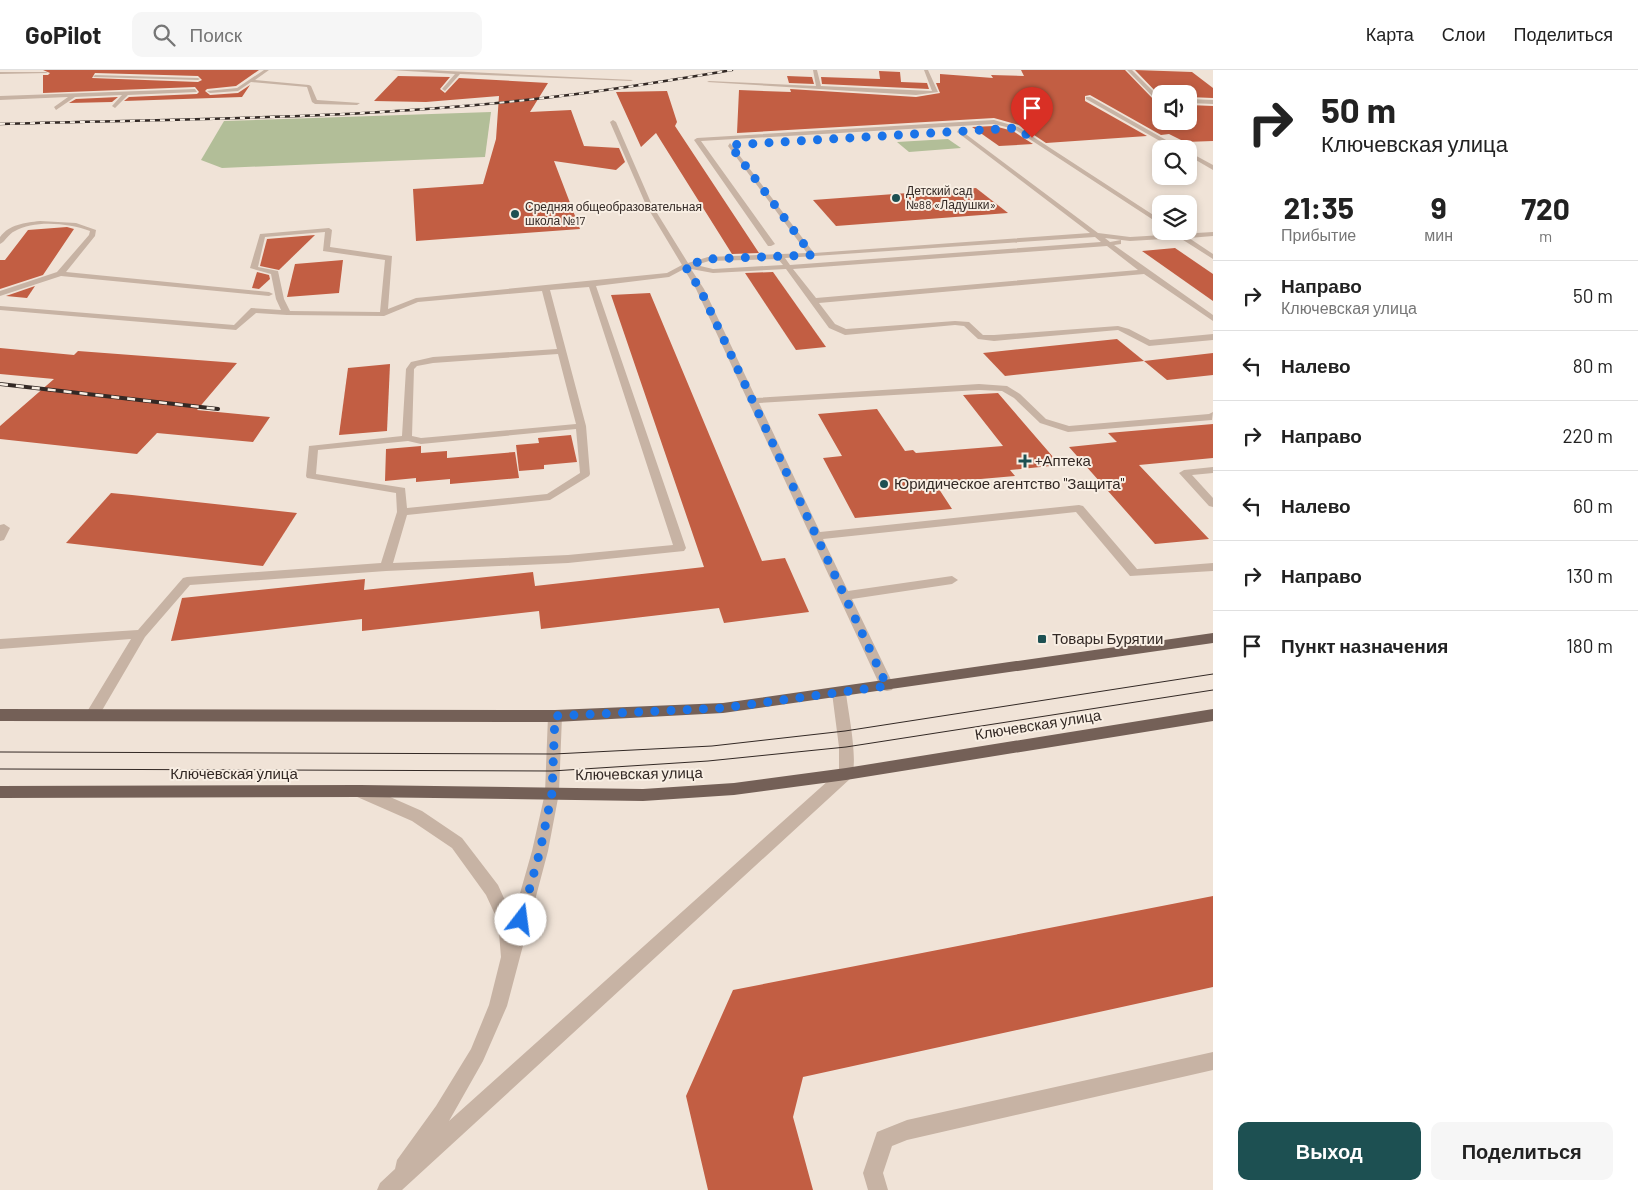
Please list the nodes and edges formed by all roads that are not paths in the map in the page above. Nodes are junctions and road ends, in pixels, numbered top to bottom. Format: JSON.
{"nodes":[{"id":1,"x":35,"y":70,"type":"edge"},
{"id":2,"x":149,"y":70,"type":"edge"},
{"id":3,"x":267,"y":70,"type":"edge"},
{"id":4,"x":393,"y":70,"type":"edge"},
{"id":5,"x":815,"y":70,"type":"edge"},
{"id":6,"x":926,"y":70,"type":"edge"},
{"id":7,"x":1129,"y":70,"type":"edge"},
{"id":8,"x":1199,"y":70,"type":"edge"},
{"id":9,"x":1213,"y":70,"type":"edge"},
{"id":10,"x":457,"y":72,"type":"edge"},
{"id":11,"x":0,"y":73,"type":"edge"},
{"id":12,"x":28,"y":73,"type":"junction"},
{"id":13,"x":46,"y":73,"type":"dead end"},
{"id":14,"x":95,"y":76,"type":"dead end"},
{"id":15,"x":198,"y":79,"type":"dead end"},
{"id":16,"x":631,"y":80,"type":"dead end"},
{"id":17,"x":251,"y":81,"type":"junction"},
{"id":18,"x":128,"y":82,"type":"dead end"},
{"id":19,"x":709,"y":82,"type":"dead end"},
{"id":20,"x":121,"y":88,"type":"dead end"},
{"id":21,"x":819,"y":88,"type":"junction"},
{"id":22,"x":444,"y":89,"type":"dead end"},
{"id":23,"x":210,"y":91,"type":"dead end"},
{"id":24,"x":195,"y":92,"type":"dead end"},
{"id":25,"x":1152,"y":92,"type":"edge"},
{"id":26,"x":114,"y":94,"type":"junction"},
{"id":27,"x":126,"y":94,"type":"junction"},
{"id":28,"x":74,"y":95,"type":"junction"},
{"id":29,"x":0,"y":98,"type":"edge"},
{"id":30,"x":1088,"y":98,"type":"dead end"},
{"id":31,"x":1197,"y":101,"type":"edge"},
{"id":32,"x":1213,"y":102,"type":"edge"},
{"id":33,"x":358,"y":103,"type":"dead end"},
{"id":34,"x":115,"y":106,"type":"dead end"},
{"id":35,"x":56,"y":108,"type":"dead end"},
{"id":36,"x":613,"y":122,"type":"dead end"},
{"id":37,"x":1016,"y":128,"type":"junction"},
{"id":38,"x":988,"y":130,"type":"dead end"},
{"id":39,"x":959,"y":131,"type":"junction"},
{"id":40,"x":969,"y":131,"type":"dead end"},
{"id":41,"x":930,"y":133,"type":"dead end"},
{"id":42,"x":940,"y":133,"type":"dead end"},
{"id":43,"x":1163,"y":140,"type":"edge"},
{"id":44,"x":1197,"y":159,"type":"edge"},
{"id":45,"x":1213,"y":168,"type":"edge"},
{"id":46,"x":1152,"y":217,"type":"edge"},
{"id":47,"x":1213,"y":234,"type":"edge"},
{"id":48,"x":1097,"y":235,"type":"junction"},
{"id":49,"x":1197,"y":235,"type":"edge"},
{"id":50,"x":1152,"y":238,"type":"edge"},
{"id":51,"x":1130,"y":239,"type":"junction"},
{"id":52,"x":1187,"y":240,"type":"edge"},
{"id":53,"x":0,"y":242,"type":"edge"},
{"id":54,"x":771,"y":244,"type":"dead end"},
{"id":55,"x":1109,"y":244,"type":"junction"},
{"id":56,"x":943,"y":246,"type":"junction"},
{"id":57,"x":812,"y":255,"type":"junction"},
{"id":58,"x":780,"y":256,"type":"junction"},
{"id":59,"x":953,"y":256,"type":"junction"},
{"id":60,"x":1213,"y":257,"type":"edge"},
{"id":61,"x":685,"y":266,"type":"junction"},
{"id":62,"x":789,"y":267,"type":"junction"},
{"id":63,"x":1145,"y":272,"type":"junction"},
{"id":64,"x":60,"y":274,"type":"junction"},
{"id":65,"x":592,"y":284,"type":"junction"},
{"id":66,"x":545,"y":287,"type":"junction"},
{"id":67,"x":0,"y":294,"type":"edge"},
{"id":68,"x":814,"y":300,"type":"junction"},
{"id":69,"x":0,"y":308,"type":"edge"},
{"id":70,"x":254,"y":310,"type":"junction"},
{"id":71,"x":287,"y":313,"type":"junction"},
{"id":72,"x":384,"y":314,"type":"junction"},
{"id":73,"x":1213,"y":319,"type":"edge"},
{"id":74,"x":1213,"y":337,"type":"edge"},
{"id":75,"x":562,"y":350,"type":"junction"},
{"id":76,"x":753,"y":401,"type":"junction"},
{"id":77,"x":1213,"y":415,"type":"edge"},
{"id":78,"x":581,"y":426,"type":"junction"},
{"id":79,"x":408,"y":438,"type":"junction"},
{"id":80,"x":1213,"y":470,"type":"edge"},
{"id":81,"x":1213,"y":504,"type":"edge"},
{"id":82,"x":402,"y":512,"type":"junction"},
{"id":83,"x":0,"y":529,"type":"edge"},
{"id":84,"x":816,"y":536,"type":"junction"},
{"id":85,"x":0,"y":537,"type":"edge"},
{"id":86,"x":386,"y":567,"type":"junction"},
{"id":87,"x":1213,"y":567,"type":"edge"},
{"id":88,"x":952,"y":580,"type":"dead end"},
{"id":89,"x":845,"y":596,"type":"junction"},
{"id":90,"x":141,"y":634,"type":"junction"},
{"id":91,"x":1213,"y":638,"type":"edge"},
{"id":92,"x":0,"y":644,"type":"edge"},
{"id":93,"x":887,"y":686,"type":"junction"},
{"id":94,"x":839,"y":693,"type":"junction"},
{"id":95,"x":0,"y":715,"type":"edge"},
{"id":96,"x":92,"y":715,"type":"junction"},
{"id":97,"x":1213,"y":715,"type":"edge"},
{"id":98,"x":555,"y":716,"type":"junction"},
{"id":99,"x":846,"y":774,"type":"junction"},
{"id":100,"x":360,"y":791,"type":"junction"},
{"id":101,"x":0,"y":792,"type":"edge"},
{"id":102,"x":552,"y":793,"type":"junction"},
{"id":103,"x":509,"y":960,"type":"junction"},
{"id":104,"x":1213,"y":1061,"type":"edge"},
{"id":105,"x":387,"y":1190,"type":"edge"},
{"id":106,"x":878,"y":1190,"type":"edge"}],
"edges":[{"from":1,"to":12,"type":"street"},
{"from":2,"to":18,"type":"street"},
{"from":3,"to":17,"type":"street"},
{"from":4,"to":10,"type":"street"},
{"from":5,"to":21,"type":"street"},
{"from":6,"to":21,"type":"street"},
{"from":7,"to":25,"type":"street"},
{"from":8,"to":9,"type":"street"},
{"from":10,"to":16,"type":"street"},
{"from":10,"to":22,"type":"street"},
{"from":11,"to":12,"type":"street"},
{"from":12,"to":13,"type":"street"},
{"from":14,"to":15,"type":"street"},
{"from":17,"to":23,"type":"street"},
{"from":17,"to":33,"type":"street"},
{"from":19,"to":21,"type":"street"},
{"from":20,"to":26,"type":"street"},
{"from":24,"to":27,"type":"street"},
{"from":26,"to":27,"type":"street"},
{"from":26,"to":28,"type":"street"},
{"from":27,"to":34,"type":"street"},
{"from":28,"to":29,"type":"street"},
{"from":28,"to":35,"type":"street"},
{"from":30,"to":43,"type":"street"},
{"from":31,"to":32,"type":"street"},
{"from":36,"to":61,"type":"street"},
{"from":37,"to":38,"type":"street"},
{"from":37,"to":46,"type":"street"},
{"from":37,"to":54,"type":"street"},
{"from":39,"to":40,"type":"street"},
{"from":39,"to":42,"type":"street"},
{"from":39,"to":48,"type":"street"},
{"from":41,"to":57,"type":"street"},
{"from":44,"to":45,"type":"street"},
{"from":47,"to":49,"type":"street"},
{"from":48,"to":51,"type":"street"},
{"from":48,"to":55,"type":"street"},
{"from":48,"to":56,"type":"street"},
{"from":50,"to":51,"type":"street"},
{"from":51,"to":55,"type":"street"},
{"from":52,"to":60,"type":"street"},
{"from":53,"to":64,"type":"street"},
{"from":55,"to":59,"type":"street"},
{"from":55,"to":63,"type":"street"},
{"from":56,"to":57,"type":"street"},
{"from":56,"to":59,"type":"street"},
{"from":57,"to":58,"type":"street"},
{"from":58,"to":61,"type":"street"},
{"from":58,"to":62,"type":"street"},
{"from":59,"to":62,"type":"street"},
{"from":61,"to":62,"type":"street"},
{"from":61,"to":65,"type":"street"},
{"from":61,"to":76,"type":"street"},
{"from":62,"to":68,"type":"street"},
{"from":63,"to":68,"type":"street"},
{"from":63,"to":73,"type":"street"},
{"from":64,"to":67,"type":"street"},
{"from":64,"to":70,"type":"street"},
{"from":65,"to":66,"type":"street"},
{"from":65,"to":86,"type":"street"},
{"from":66,"to":72,"type":"street"},
{"from":66,"to":75,"type":"street"},
{"from":68,"to":74,"type":"street"},
{"from":69,"to":70,"type":"street"},
{"from":70,"to":71,"type":"street"},
{"from":71,"to":72,"type":"street"},
{"from":71,"to":72,"type":"street"},
{"from":75,"to":78,"type":"street"},
{"from":75,"to":79,"type":"street"},
{"from":76,"to":77,"type":"street"},
{"from":76,"to":84,"type":"street"},
{"from":78,"to":79,"type":"street"},
{"from":78,"to":82,"type":"street"},
{"from":79,"to":82,"type":"street"},
{"from":80,"to":81,"type":"street"},
{"from":82,"to":86,"type":"street"},
{"from":83,"to":85,"type":"street"},
{"from":84,"to":87,"type":"street"},
{"from":84,"to":89,"type":"street"},
{"from":86,"to":90,"type":"street"},
{"from":88,"to":89,"type":"street"},
{"from":89,"to":93,"type":"street"},
{"from":90,"to":92,"type":"street"},
{"from":90,"to":96,"type":"street"},
{"from":91,"to":93,"type":"main road"},
{"from":93,"to":94,"type":"main road"},
{"from":94,"to":98,"type":"main road"},
{"from":94,"to":99,"type":"street"},
{"from":95,"to":96,"type":"main road"},
{"from":96,"to":98,"type":"main road"},
{"from":97,"to":99,"type":"main road","name":"Ключевская улица"},
{"from":98,"to":102,"type":"street"},
{"from":99,"to":102,"type":"main road","name":"Ключевская улица"},
{"from":99,"to":105,"type":"street"},
{"from":100,"to":101,"type":"main road","name":"Ключевская улица"},
{"from":100,"to":102,"type":"main road","name":"Ключевская улица"},
{"from":100,"to":103,"type":"street"},
{"from":102,"to":103,"type":"street"},
{"from":103,"to":105,"type":"street"},
{"from":104,"to":106,"type":"street"}]}
